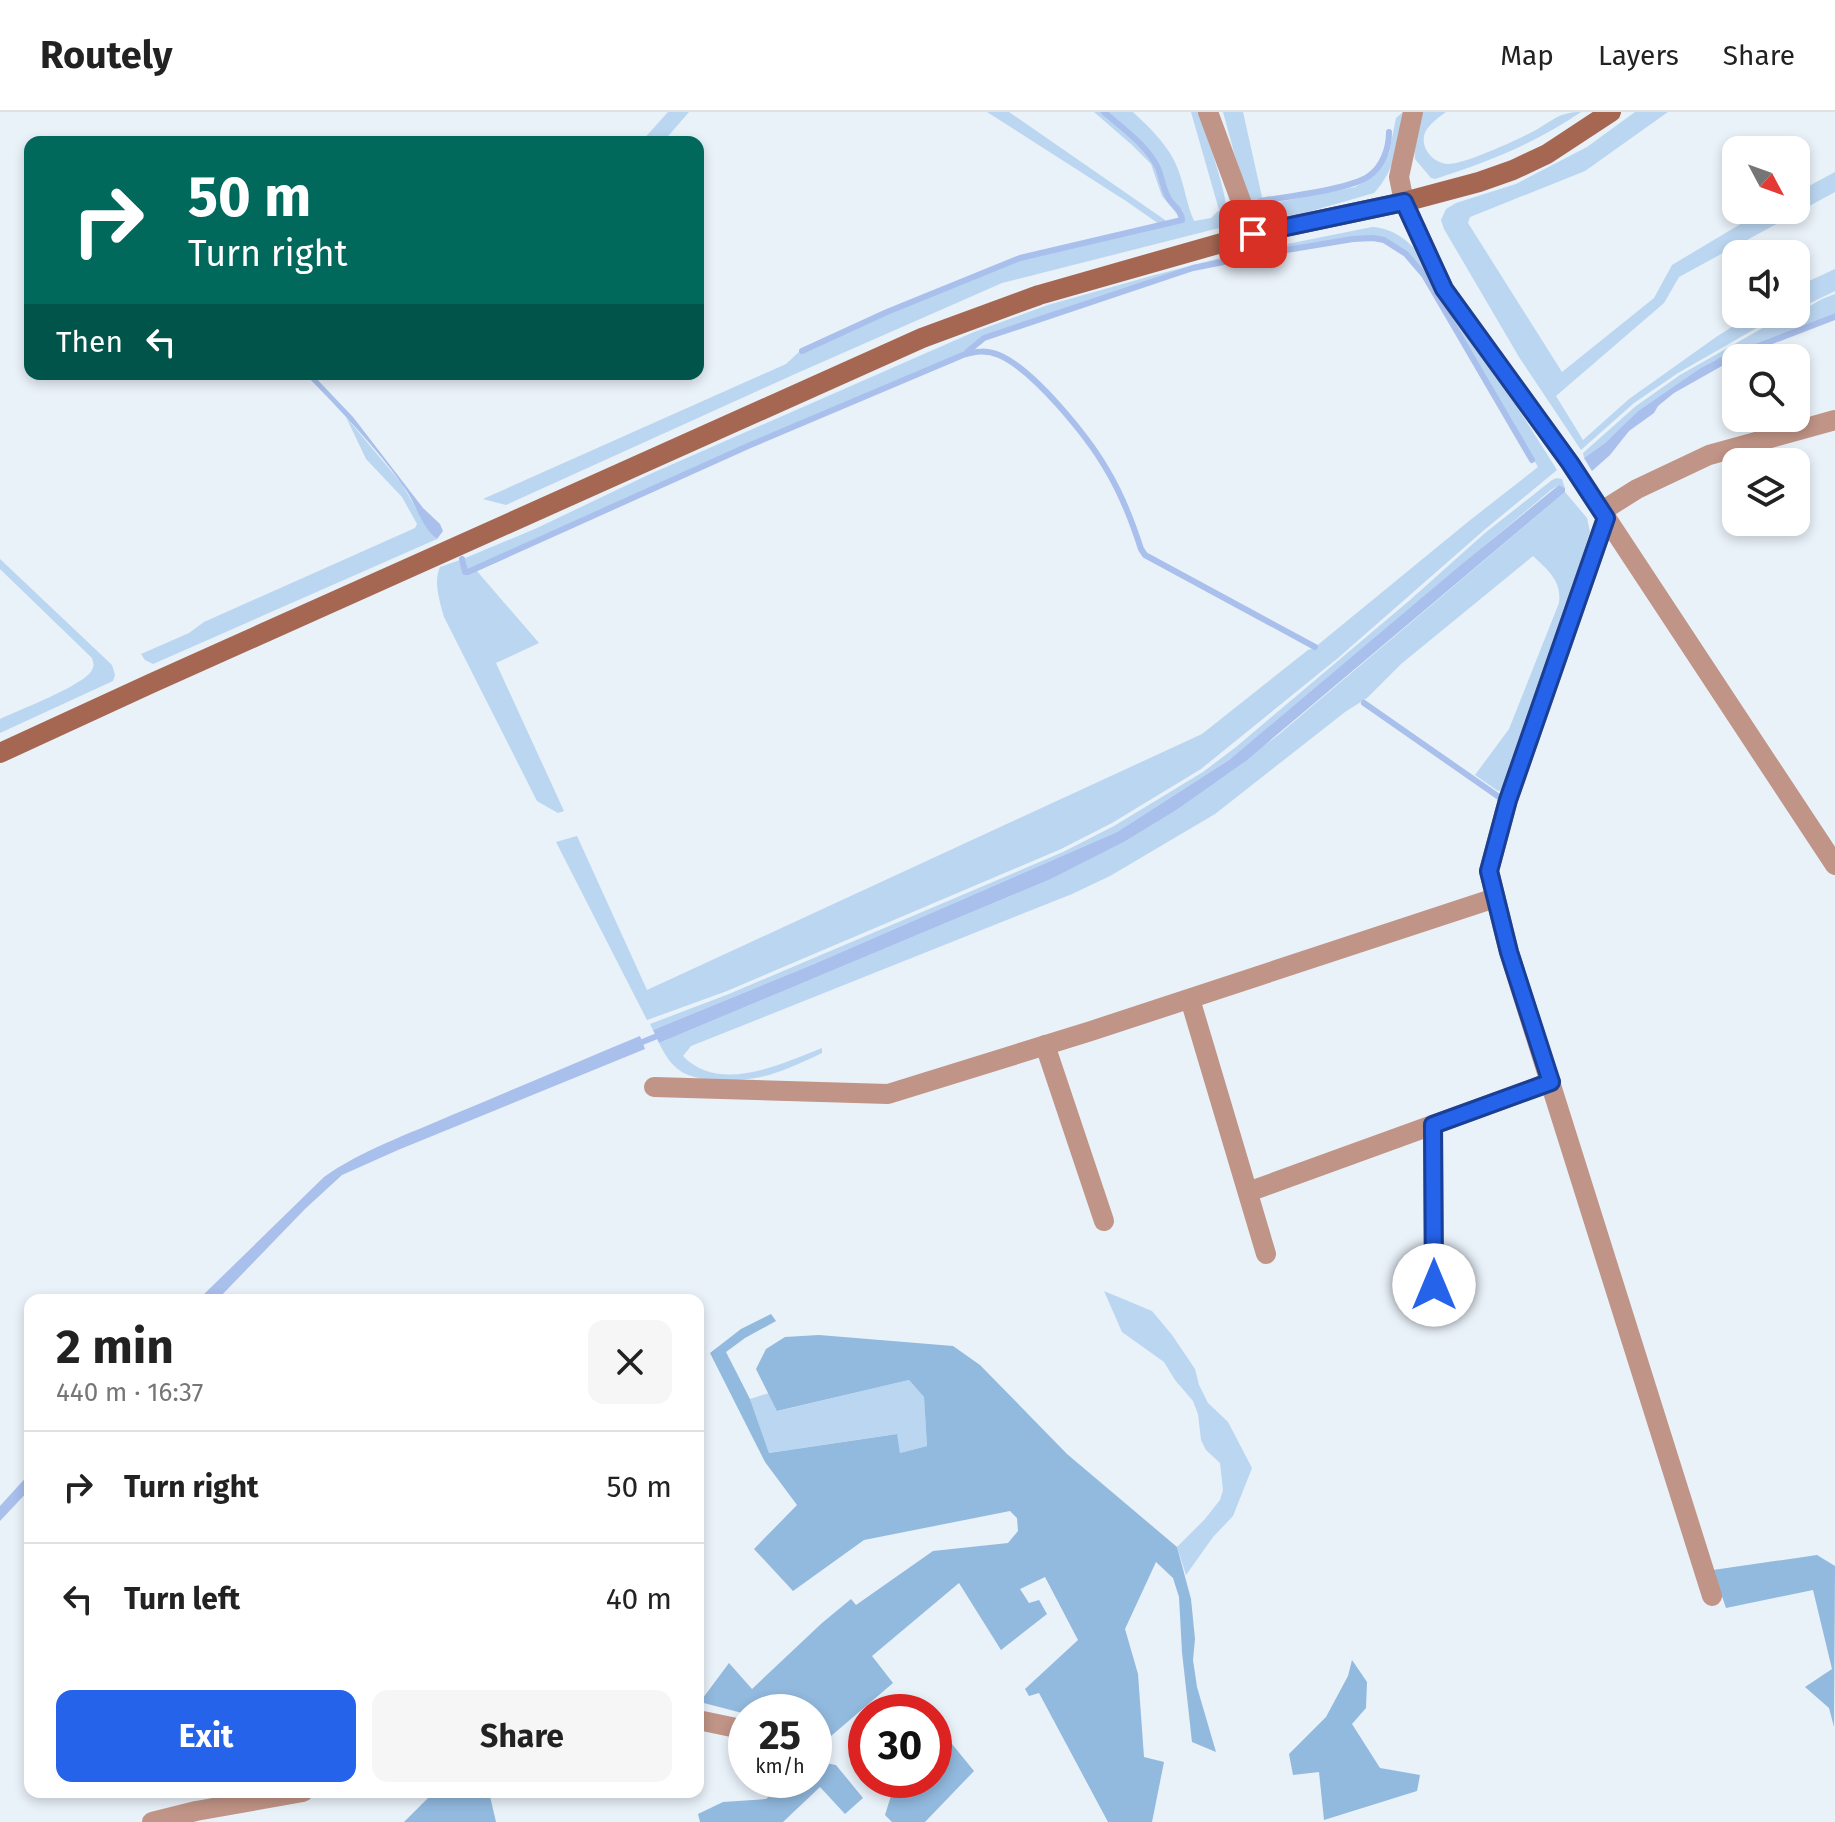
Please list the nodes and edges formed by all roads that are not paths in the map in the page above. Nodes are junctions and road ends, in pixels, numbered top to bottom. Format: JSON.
{"nodes":[{"id":1,"x":1208,"y":112,"type":"edge"},
{"id":2,"x":1413,"y":112,"type":"edge"},
{"id":3,"x":1611,"y":112,"type":"edge"},
{"id":4,"x":1404,"y":202,"type":"junction"},
{"id":5,"x":1253,"y":234,"type":"junction"},
{"id":6,"x":1835,"y":420,"type":"edge"},
{"id":7,"x":1604,"y":514,"type":"junction"},
{"id":8,"x":0,"y":753,"type":"edge"},
{"id":9,"x":1835,"y":865,"type":"edge"},
{"id":10,"x":1495,"y":898,"type":"junction"},
{"id":11,"x":1190,"y":999,"type":"junction"},
{"id":12,"x":1045,"y":1045,"type":"junction"},
{"id":13,"x":1551,"y":1082,"type":"junction"},
{"id":14,"x":654,"y":1087,"type":"dead end"},
{"id":15,"x":1433,"y":1125,"type":"junction"},
{"id":16,"x":1248,"y":1192,"type":"junction"},
{"id":17,"x":1104,"y":1221,"type":"dead end"},
{"id":18,"x":1266,"y":1254,"type":"dead end"},
{"id":19,"x":1434,"y":1285,"type":"dead end"},
{"id":20,"x":1712,"y":1596,"type":"dead end"},
{"id":21,"x":704,"y":1721,"type":"edge"},
{"id":22,"x":728,"y":1726,"type":"edge"},
{"id":23,"x":269,"y":1798,"type":"edge"},
{"id":24,"x":152,"y":1822,"type":"edge"}],
"edges":[{"from":1,"to":5,"type":"street"},
{"from":2,"to":4,"type":"street"},
{"from":3,"to":4,"type":"main road"},
{"from":4,"to":5,"type":"main road"},
{"from":4,"to":7,"type":"street"},
{"from":5,"to":8,"type":"main road"},
{"from":6,"to":7,"type":"street"},
{"from":7,"to":9,"type":"street"},
{"from":7,"to":10,"type":"street"},
{"from":10,"to":11,"type":"street"},
{"from":10,"to":13,"type":"street"},
{"from":11,"to":12,"type":"street"},
{"from":11,"to":16,"type":"street"},
{"from":12,"to":14,"type":"street"},
{"from":12,"to":17,"type":"street"},
{"from":13,"to":15,"type":"street"},
{"from":13,"to":20,"type":"street"},
{"from":15,"to":16,"type":"street"},
{"from":15,"to":19,"type":"street"},
{"from":16,"to":18,"type":"street"},
{"from":21,"to":22,"type":"street"},
{"from":23,"to":24,"type":"street"}]}
